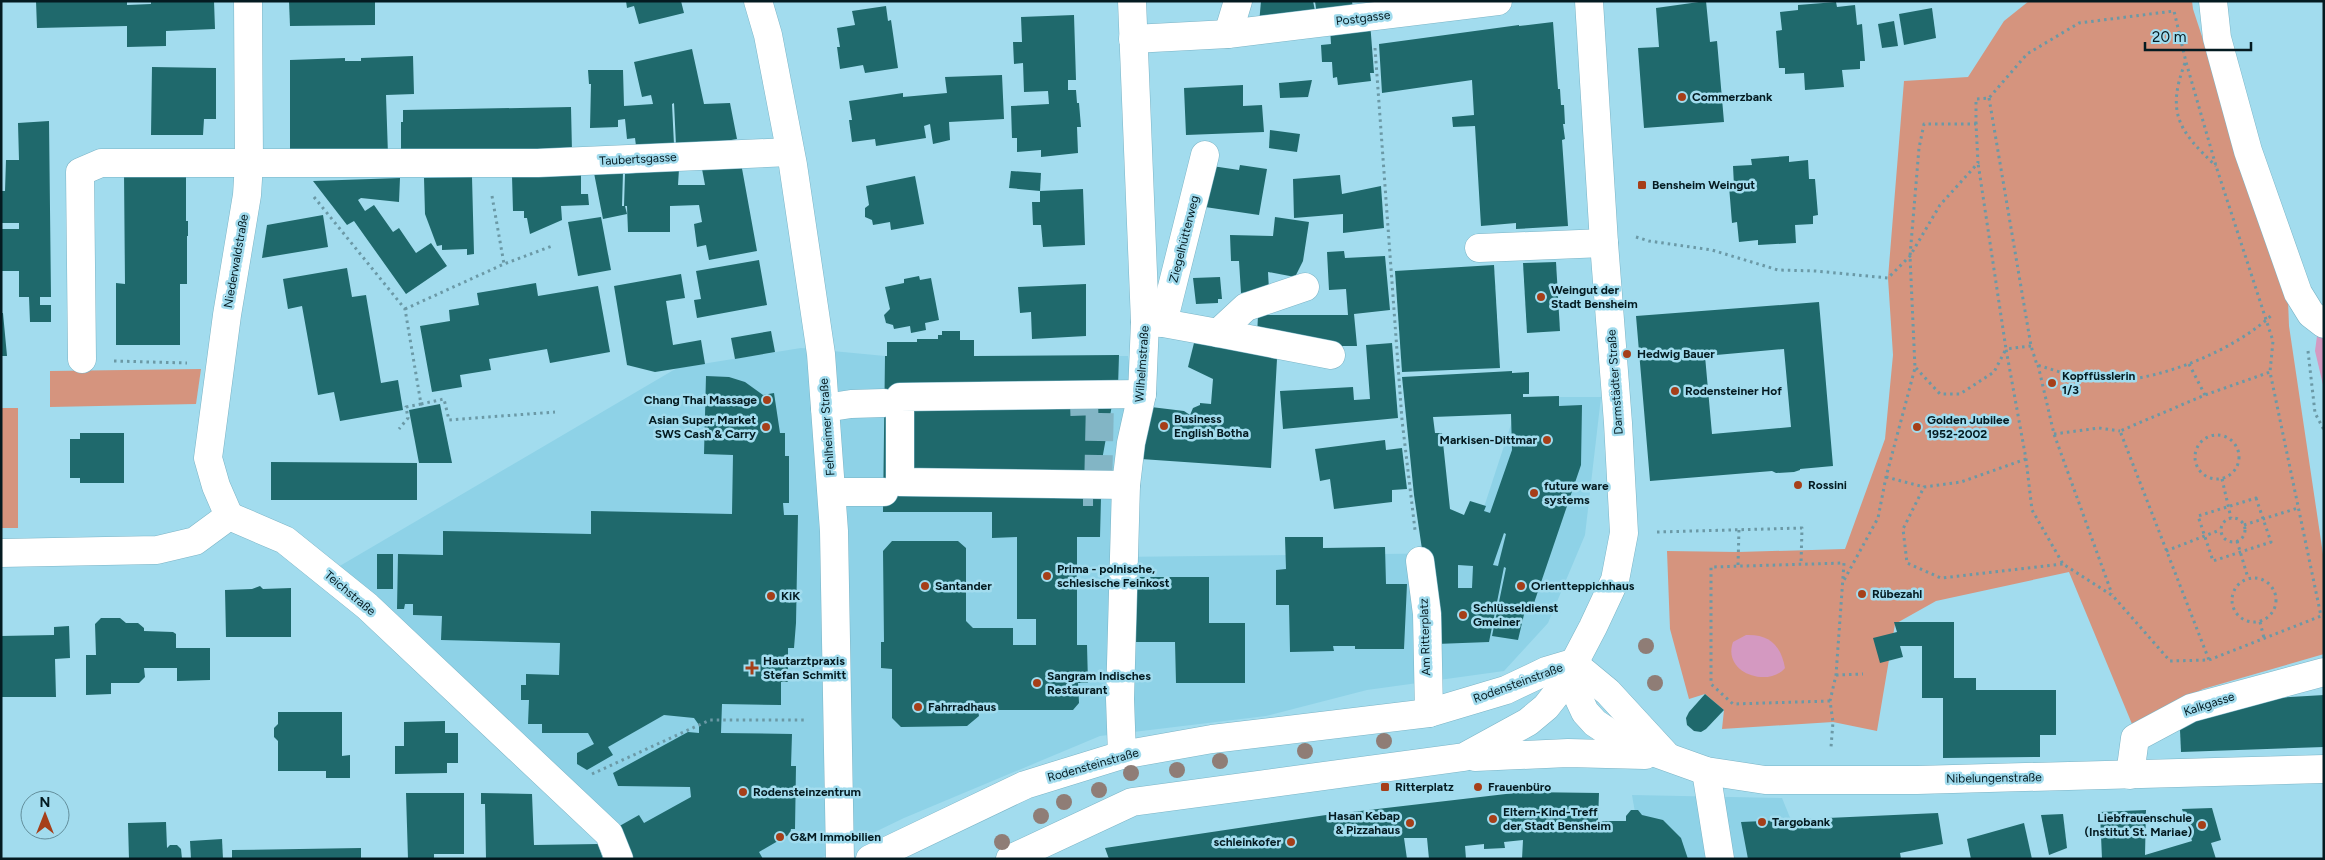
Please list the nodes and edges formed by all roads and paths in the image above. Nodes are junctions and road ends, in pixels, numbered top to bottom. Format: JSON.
{"nodes":[{"id":1,"x":248,"y":1,"type":"edge"},
{"id":2,"x":758,"y":1,"type":"edge"},
{"id":3,"x":1132,"y":1,"type":"edge"},
{"id":4,"x":1238,"y":1,"type":"edge"},
{"id":5,"x":1498,"y":1,"type":"edge"},
{"id":6,"x":1589,"y":1,"type":"edge"},
{"id":7,"x":2212,"y":1,"type":"edge"},
{"id":8,"x":1372,"y":17,"type":"junction"},
{"id":9,"x":1228,"y":34,"type":"junction"},
{"id":10,"x":1133,"y":40,"type":"junction"},
{"id":11,"x":2186,"y":62,"type":"junction"},
{"id":12,"x":1989,"y":98,"type":"junction"},
{"id":13,"x":1976,"y":124,"type":"junction"},
{"id":14,"x":790,"y":152,"type":"junction"},
{"id":15,"x":1205,"y":155,"type":"dead end"},
{"id":16,"x":249,"y":163,"type":"junction"},
{"id":17,"x":280,"y":163,"type":"junction"},
{"id":18,"x":487,"y":163,"type":"junction"},
{"id":19,"x":1978,"y":163,"type":"junction"},
{"id":20,"x":2216,"y":166,"type":"junction"},
{"id":21,"x":1649,"y":241,"type":"dead end"},
{"id":22,"x":1604,"y":242,"type":"junction"},
{"id":23,"x":552,"y":246,"type":"dead end"},
{"id":24,"x":1478,"y":248,"type":"dead end"},
{"id":25,"x":1910,"y":256,"type":"junction"},
{"id":26,"x":504,"y":264,"type":"junction"},
{"id":27,"x":1305,"y":287,"type":"dead end"},
{"id":28,"x":2298,"y":293,"type":"junction"},
{"id":29,"x":405,"y":309,"type":"junction"},
{"id":30,"x":2266,"y":321,"type":"junction"},
{"id":31,"x":1154,"y":323,"type":"junction"},
{"id":32,"x":2324,"y":324,"type":"edge"},
{"id":33,"x":1218,"y":334,"type":"junction"},
{"id":34,"x":2031,"y":346,"type":"junction"},
{"id":35,"x":2006,"y":349,"type":"junction"},
{"id":36,"x":1332,"y":355,"type":"dead end"},
{"id":37,"x":2308,"y":356,"type":"dead end"},
{"id":38,"x":82,"y":359,"type":"joint"},
{"id":39,"x":221,"y":364,"type":"junction"},
{"id":40,"x":2190,"y":364,"type":"junction"},
{"id":41,"x":2037,"y":365,"type":"junction"},
{"id":42,"x":1915,"y":368,"type":"junction"},
{"id":43,"x":2270,"y":372,"type":"junction"},
{"id":44,"x":1142,"y":394,"type":"junction"},
{"id":45,"x":2205,"y":395,"type":"junction"},
{"id":46,"x":884,"y":403,"type":"dead end"},
{"id":47,"x":421,"y":404,"type":"junction"},
{"id":48,"x":825,"y":408,"type":"junction"},
{"id":49,"x":555,"y":412,"type":"dead end"},
{"id":50,"x":400,"y":429,"type":"dead end"},
{"id":51,"x":2324,"y":430,"type":"edge"},
{"id":52,"x":2120,"y":432,"type":"junction"},
{"id":53,"x":2054,"y":434,"type":"junction"},
{"id":54,"x":2026,"y":459,"type":"junction"},
{"id":55,"x":1886,"y":478,"type":"junction"},
{"id":56,"x":2222,"y":479,"type":"junction"},
{"id":57,"x":1126,"y":485,"type":"junction"},
{"id":58,"x":1924,"y":487,"type":"junction"},
{"id":59,"x":832,"y":492,"type":"junction"},
{"id":60,"x":884,"y":492,"type":"dead end"},
{"id":61,"x":2229,"y":507,"type":"junction"},
{"id":62,"x":2298,"y":508,"type":"junction"},
{"id":63,"x":229,"y":516,"type":"junction"},
{"id":64,"x":2231,"y":518,"type":"junction"},
{"id":65,"x":2263,"y":520,"type":"junction"},
{"id":66,"x":2244,"y":525,"type":"junction"},
{"id":67,"x":1739,"y":530,"type":"junction"},
{"id":68,"x":2220,"y":530,"type":"junction"},
{"id":69,"x":1624,"y":533,"type":"junction"},
{"id":70,"x":2205,"y":537,"type":"junction"},
{"id":71,"x":2237,"y":541,"type":"junction"},
{"id":72,"x":2166,"y":551,"type":"junction"},
{"id":73,"x":2240,"y":552,"type":"junction"},
{"id":74,"x":1,"y":553,"type":"edge"},
{"id":75,"x":1420,"y":561,"type":"joint"},
{"id":76,"x":1801,"y":564,"type":"junction"},
{"id":77,"x":2063,"y":564,"type":"junction"},
{"id":78,"x":1738,"y":566,"type":"junction"},
{"id":79,"x":2248,"y":578,"type":"junction"},
{"id":80,"x":1843,"y":582,"type":"junction"},
{"id":81,"x":2113,"y":596,"type":"junction"},
{"id":82,"x":2260,"y":622,"type":"junction"},
{"id":83,"x":2264,"y":638,"type":"junction"},
{"id":84,"x":2209,"y":660,"type":"junction"},
{"id":85,"x":1573,"y":663,"type":"junction"},
{"id":86,"x":2324,"y":672,"type":"edge"},
{"id":87,"x":1863,"y":674,"type":"dead end"},
{"id":88,"x":1836,"y":675,"type":"junction"},
{"id":89,"x":1830,"y":701,"type":"junction"},
{"id":90,"x":1429,"y":713,"type":"junction"},
{"id":91,"x":837,"y":720,"type":"junction"},
{"id":92,"x":1122,"y":755,"type":"junction"},
{"id":93,"x":1667,"y":756,"type":"junction"},
{"id":94,"x":1464,"y":757,"type":"junction"},
{"id":95,"x":2324,"y":768,"type":"edge"},
{"id":96,"x":1706,"y":772,"type":"junction"},
{"id":97,"x":2130,"y":775,"type":"junction"},
{"id":98,"x":587,"y":776,"type":"dead end"},
{"id":99,"x":1828,"y":780,"type":"junction"},
{"id":100,"x":620,"y":859,"type":"edge"},
{"id":101,"x":840,"y":859,"type":"edge"},
{"id":102,"x":870,"y":859,"type":"edge"},
{"id":103,"x":1010,"y":859,"type":"edge"},
{"id":104,"x":1720,"y":859,"type":"edge"}],
"edges":[{"from":1,"to":16,"type":"street","name":"Niederwaldstraße"},
{"from":2,"to":14,"type":"street","name":"Fehlheimer Straße"},
{"from":3,"to":10,"type":"street","name":"Wilhelmstraße"},
{"from":4,"to":9,"type":"street"},
{"from":5,"to":8,"type":"street","name":"Postgasse"},
{"from":6,"to":22,"type":"street","name":"Darmstädter Straße"},
{"from":7,"to":28,"type":"street"},
{"from":8,"to":9,"type":"street","name":"Postgasse"},
{"from":8,"to":75,"type":"path"},
{"from":9,"to":10,"type":"street","name":"Postgasse"},
{"from":10,"to":31,"type":"street","name":"Wilhelmstraße"},
{"from":11,"to":12,"type":"path"},
{"from":11,"to":20,"type":"path"},
{"from":11,"to":20,"type":"path"},
{"from":12,"to":13,"type":"path"},
{"from":12,"to":34,"type":"path"},
{"from":13,"to":19,"type":"path"},
{"from":13,"to":25,"type":"path"},
{"from":14,"to":18,"type":"street","name":"Taubertsgasse"},
{"from":14,"to":48,"type":"street","name":"Fehlheimer Straße"},
{"from":15,"to":31,"type":"street","name":"Ziegelhütterweg"},
{"from":16,"to":17,"type":"street","name":"Taubertsgasse"},
{"from":16,"to":38,"type":"street","name":"Taubertsgasse"},
{"from":16,"to":39,"type":"street","name":"Niederwaldstraße"},
{"from":17,"to":18,"type":"street","name":"Taubertsgasse"},
{"from":17,"to":29,"type":"path"},
{"from":18,"to":26,"type":"path"},
{"from":19,"to":25,"type":"path"},
{"from":19,"to":35,"type":"path"},
{"from":20,"to":30,"type":"path"},
{"from":21,"to":25,"type":"path"},
{"from":22,"to":24,"type":"street"},
{"from":22,"to":69,"type":"street","name":"Darmstädter Straße"},
{"from":23,"to":26,"type":"path"},
{"from":25,"to":42,"type":"path"},
{"from":26,"to":29,"type":"path"},
{"from":27,"to":33,"type":"street"},
{"from":28,"to":30,"type":"path"},
{"from":28,"to":32,"type":"street"},
{"from":29,"to":47,"type":"path"},
{"from":30,"to":40,"type":"path"},
{"from":30,"to":43,"type":"path"},
{"from":31,"to":33,"type":"street"},
{"from":31,"to":44,"type":"street","name":"Wilhelmstraße"},
{"from":33,"to":36,"type":"street"},
{"from":34,"to":35,"type":"path"},
{"from":34,"to":41,"type":"path"},
{"from":35,"to":42,"type":"path"},
{"from":35,"to":54,"type":"path"},
{"from":37,"to":51,"type":"path"},
{"from":38,"to":39,"type":"path"},
{"from":39,"to":63,"type":"street","name":"Niederwaldstraße"},
{"from":40,"to":41,"type":"path"},
{"from":40,"to":45,"type":"path"},
{"from":41,"to":53,"type":"path"},
{"from":42,"to":55,"type":"path"},
{"from":43,"to":45,"type":"path"},
{"from":43,"to":62,"type":"path"},
{"from":44,"to":57,"type":"street","name":"Wilhelmstraße"},
{"from":44,"to":57,"type":"street"},
{"from":45,"to":52,"type":"path"},
{"from":46,"to":48,"type":"street"},
{"from":47,"to":49,"type":"path"},
{"from":47,"to":50,"type":"path"},
{"from":48,"to":59,"type":"street","name":"Fehlheimer Straße"},
{"from":52,"to":53,"type":"path"},
{"from":52,"to":72,"type":"path"},
{"from":53,"to":81,"type":"path"},
{"from":54,"to":58,"type":"path"},
{"from":54,"to":77,"type":"path"},
{"from":55,"to":58,"type":"path"},
{"from":55,"to":80,"type":"path"},
{"from":56,"to":56,"type":"path"},
{"from":56,"to":61,"type":"path"},
{"from":57,"to":92,"type":"street","name":"Wilhelmstraße"},
{"from":58,"to":77,"type":"path"},
{"from":59,"to":60,"type":"street"},
{"from":59,"to":91,"type":"street","name":"Fehlheimer Straße"},
{"from":61,"to":64,"type":"path"},
{"from":61,"to":65,"type":"path"},
{"from":61,"to":70,"type":"path"},
{"from":62,"to":65,"type":"path"},
{"from":62,"to":83,"type":"path"},
{"from":63,"to":74,"type":"street"},
{"from":63,"to":100,"type":"street","name":"Teichstraße"},
{"from":64,"to":66,"type":"path"},
{"from":64,"to":68,"type":"path"},
{"from":65,"to":66,"type":"path"},
{"from":65,"to":73,"type":"path"},
{"from":66,"to":71,"type":"path"},
{"from":67,"to":69,"type":"path"},
{"from":67,"to":76,"type":"path"},
{"from":67,"to":78,"type":"path"},
{"from":68,"to":70,"type":"path"},
{"from":68,"to":71,"type":"path"},
{"from":69,"to":85,"type":"street","name":"Darmstädter Straße"},
{"from":70,"to":72,"type":"path"},
{"from":70,"to":73,"type":"path"},
{"from":71,"to":73,"type":"path"},
{"from":72,"to":84,"type":"path"},
{"from":73,"to":79,"type":"path"},
{"from":75,"to":90,"type":"street","name":"Am Ritterplatz"},
{"from":76,"to":78,"type":"path"},
{"from":76,"to":80,"type":"path"},
{"from":77,"to":81,"type":"path"},
{"from":78,"to":89,"type":"path"},
{"from":79,"to":82,"type":"path"},
{"from":79,"to":82,"type":"path"},
{"from":80,"to":88,"type":"path"},
{"from":81,"to":84,"type":"path"},
{"from":82,"to":83,"type":"path"},
{"from":83,"to":84,"type":"path"},
{"from":85,"to":90,"type":"street","name":"Rodensteinstraße"},
{"from":85,"to":93,"type":"street","name":"Nibelungenstraße"},
{"from":85,"to":94,"type":"street","name":"Rodensteinstraße"},
{"from":86,"to":97,"type":"street","name":"Kalkgasse"},
{"from":87,"to":88,"type":"path"},
{"from":88,"to":89,"type":"path"},
{"from":89,"to":99,"type":"path"},
{"from":90,"to":92,"type":"street","name":"Rodensteinstraße"},
{"from":91,"to":98,"type":"path"},
{"from":91,"to":101,"type":"street","name":"Fehlheimer Straße"},
{"from":92,"to":102,"type":"street","name":"Rodensteinstraße"},
{"from":93,"to":94,"type":"street"},
{"from":93,"to":96,"type":"street","name":"Nibelungenstraße"},
{"from":94,"to":103,"type":"street","name":"Rodensteinstraße"},
{"from":95,"to":97,"type":"street","name":"Nibelungenstraße"},
{"from":96,"to":99,"type":"street","name":"Nibelungenstraße"},
{"from":96,"to":104,"type":"street"},
{"from":97,"to":99,"type":"street","name":"Nibelungenstraße"}]}
